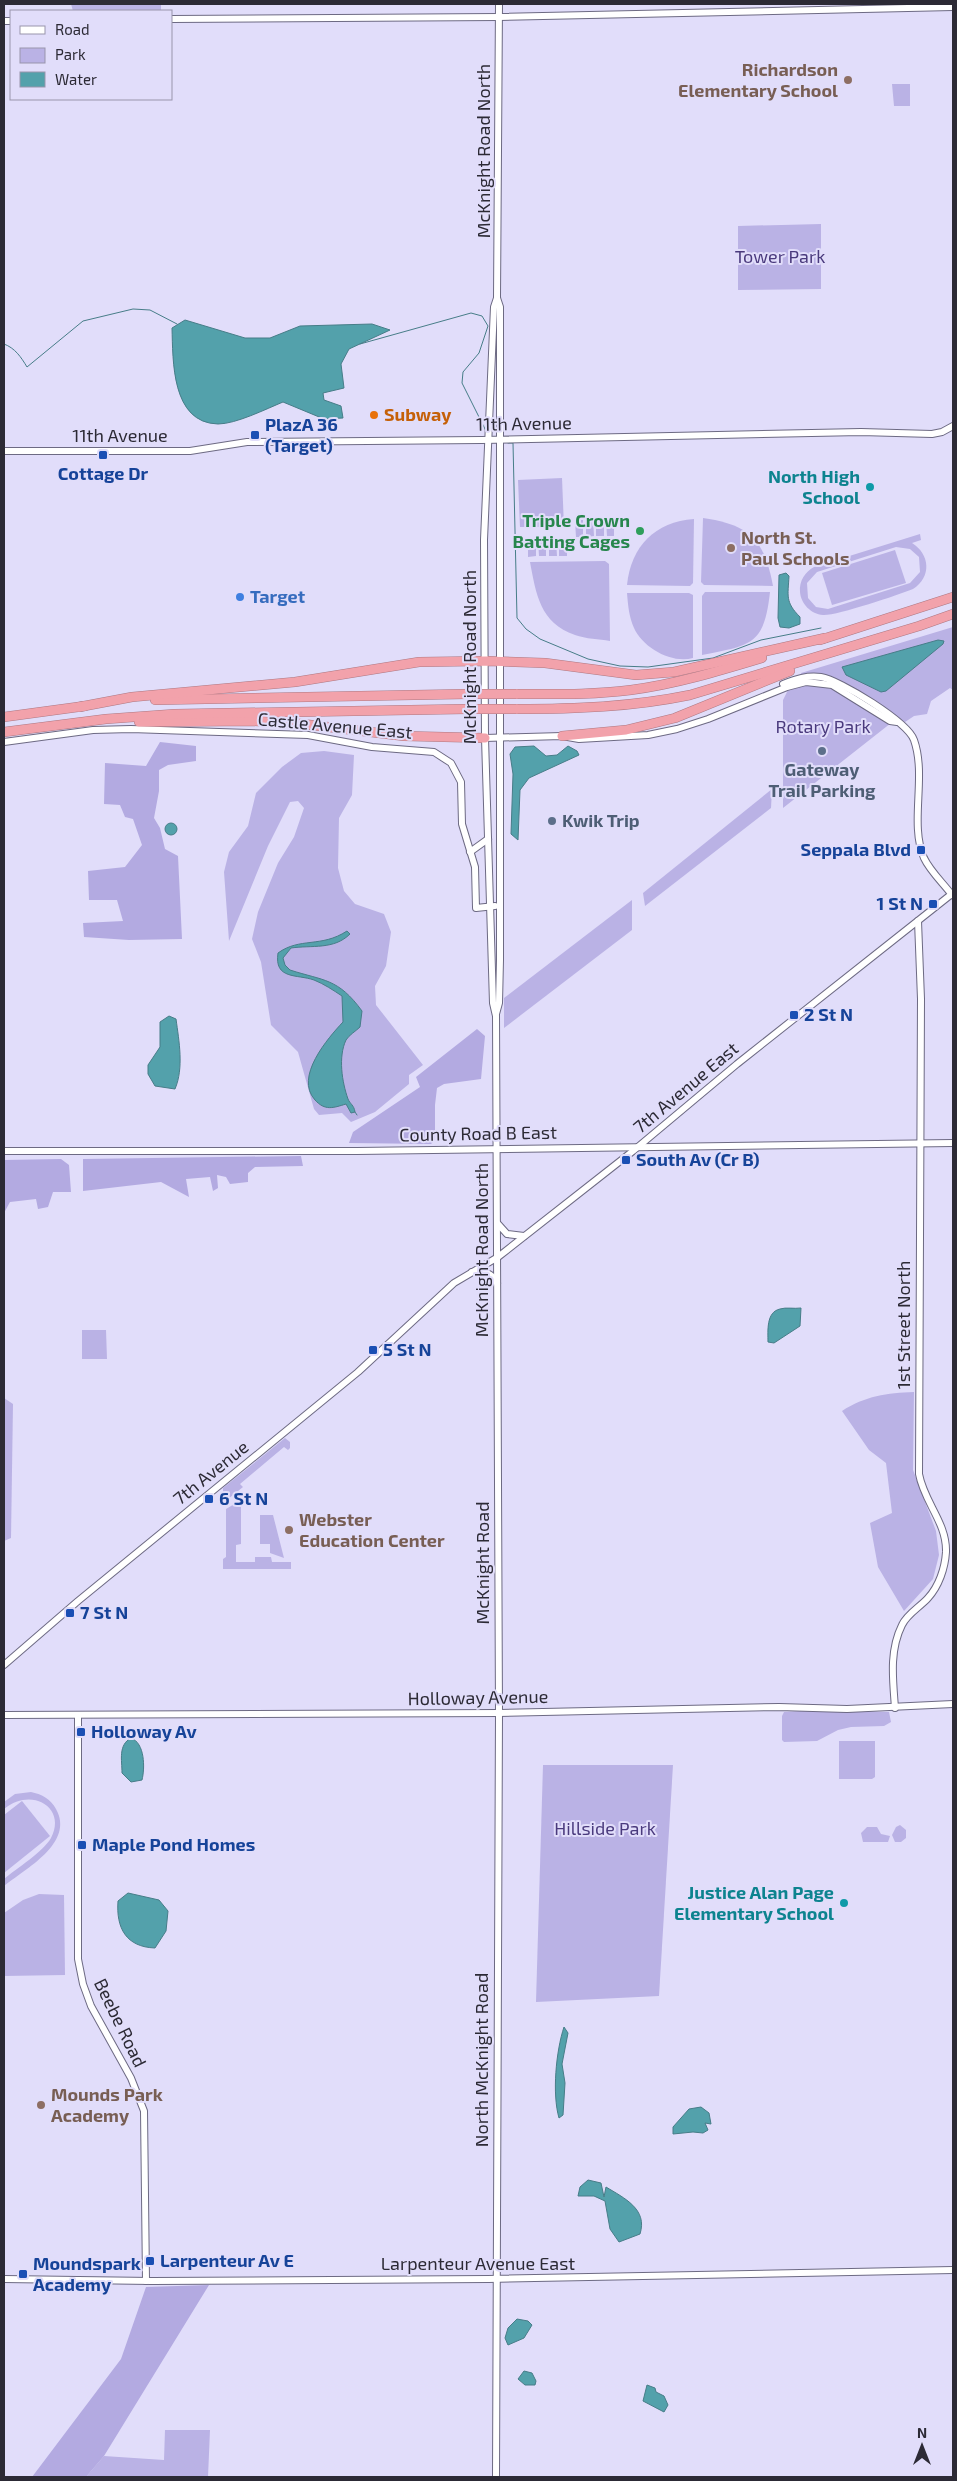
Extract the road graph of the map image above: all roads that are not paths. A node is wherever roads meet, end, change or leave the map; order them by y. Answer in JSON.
{"nodes":[{"id":1,"x":499,"y":4,"type":"edge"},
{"id":2,"x":953,"y":7,"type":"edge"},
{"id":3,"x":499,"y":16,"type":"junction"},
{"id":4,"x":172,"y":20,"type":"edge"},
{"id":5,"x":497,"y":298,"type":"junction"},
{"id":6,"x":953,"y":426,"type":"edge"},
{"id":7,"x":488,"y":440,"type":"junction"},
{"id":8,"x":500,"y":440,"type":"junction"},
{"id":9,"x":4,"y":451,"type":"edge"},
{"id":10,"x":953,"y":597,"type":"edge"},
{"id":11,"x":953,"y":614,"type":"edge"},
{"id":12,"x":826,"y":638,"type":"junction"},
{"id":13,"x":830,"y":653,"type":"junction"},
{"id":14,"x":486,"y":661,"type":"junction"},
{"id":15,"x":501,"y":662,"type":"junction"},
{"id":16,"x":79,"y":707,"type":"junction"},
{"id":17,"x":4,"y":717,"type":"edge"},
{"id":18,"x":79,"y":722,"type":"junction"},
{"id":19,"x":4,"y":732,"type":"edge"},
{"id":20,"x":562,"y":736,"type":"junction"},
{"id":21,"x":485,"y":738,"type":"junction"},
{"id":22,"x":501,"y":738,"type":"junction"},
{"id":23,"x":4,"y":742,"type":"edge"},
{"id":24,"x":488,"y":839,"type":"junction"},
{"id":25,"x":470,"y":852,"type":"junction"},
{"id":26,"x":952,"y":894,"type":"edge"},
{"id":27,"x":491,"y":906,"type":"junction"},
{"id":28,"x":500,"y":906,"type":"junction"},
{"id":29,"x":918,"y":921,"type":"junction"},
{"id":30,"x":496,"y":1016,"type":"junction"},
{"id":31,"x":920,"y":1143,"type":"junction"},
{"id":32,"x":953,"y":1143,"type":"edge"},
{"id":33,"x":638,"y":1147,"type":"junction"},
{"id":34,"x":497,"y":1149,"type":"junction"},
{"id":35,"x":4,"y":1151,"type":"edge"},
{"id":36,"x":498,"y":1224,"type":"junction"},
{"id":37,"x":524,"y":1236,"type":"junction"},
{"id":38,"x":498,"y":1257,"type":"junction"},
{"id":39,"x":469,"y":1273,"type":"junction"},
{"id":40,"x":498,"y":1283,"type":"junction"},
{"id":41,"x":434,"y":1301,"type":"joint"},
{"id":42,"x":498,"y":1483,"type":"joint"},
{"id":43,"x":499,"y":1643,"type":"joint"},
{"id":44,"x":4,"y":1665,"type":"edge"},
{"id":45,"x":953,"y":1704,"type":"edge"},
{"id":46,"x":895,"y":1708,"type":"junction"},
{"id":47,"x":499,"y":1713,"type":"junction"},
{"id":48,"x":4,"y":1715,"type":"edge"},
{"id":49,"x":78,"y":1716,"type":"junction"},
{"id":50,"x":953,"y":2270,"type":"edge"},
{"id":51,"x":4,"y":2279,"type":"edge"},
{"id":52,"x":496,"y":2279,"type":"junction"},
{"id":53,"x":146,"y":2281,"type":"junction"},
{"id":54,"x":496,"y":2477,"type":"edge"}],
"edges":[{"from":1,"to":3,"type":"street","name":"McKnight Road North"},
{"from":2,"to":3,"type":"street"},
{"from":3,"to":4,"type":"street"},
{"from":3,"to":5,"type":"street","name":"McKnight Road North"},
{"from":5,"to":7,"type":"street","name":"McKnight Road North"},
{"from":5,"to":8,"type":"street","name":"McKnight Road North"},
{"from":6,"to":8,"type":"street","name":"11th Avenue"},
{"from":7,"to":8,"type":"street","name":"11th Avenue"},
{"from":7,"to":9,"type":"street","name":"11th Avenue"},
{"from":7,"to":14,"type":"street","name":"McKnight Road North"},
{"from":8,"to":15,"type":"street","name":"McKnight Road North"},
{"from":10,"to":12,"type":"highway"},
{"from":11,"to":13,"type":"highway"},
{"from":12,"to":15,"type":"highway"},
{"from":12,"to":16,"type":"highway","bridge":true},
{"from":13,"to":18,"type":"highway","bridge":true},
{"from":13,"to":20,"type":"highway"},
{"from":14,"to":15,"type":"highway"},
{"from":14,"to":16,"type":"highway"},
{"from":14,"to":21,"type":"street","name":"McKnight Road North"},
{"from":15,"to":22,"type":"street","name":"McKnight Road North"},
{"from":16,"to":17,"type":"highway"},
{"from":18,"to":19,"type":"highway"},
{"from":18,"to":21,"type":"highway"},
{"from":20,"to":22,"type":"street"},
{"from":20,"to":26,"type":"street"},
{"from":21,"to":22,"type":"street"},
{"from":21,"to":24,"type":"street","name":"McKnight Road North"},
{"from":22,"to":28,"type":"street","name":"McKnight Road North"},
{"from":23,"to":25,"type":"street","name":"Castle Avenue East"},
{"from":24,"to":25,"type":"street"},
{"from":24,"to":27,"type":"street","name":"McKnight Road North"},
{"from":25,"to":27,"type":"street","name":"Castle Avenue East"},
{"from":26,"to":29,"type":"street","name":"7th Avenue East"},
{"from":27,"to":28,"type":"street"},
{"from":27,"to":30,"type":"street","name":"McKnight Road North"},
{"from":28,"to":30,"type":"street","name":"McKnight Road North"},
{"from":29,"to":31,"type":"street","name":"1st Street North"},
{"from":29,"to":33,"type":"street","name":"7th Avenue East"},
{"from":30,"to":34,"type":"street","name":"McKnight Road North"},
{"from":31,"to":32,"type":"street","name":"County Road B East"},
{"from":31,"to":33,"type":"street","name":"County Road B East"},
{"from":31,"to":46,"type":"street","name":"1st Street North"},
{"from":33,"to":34,"type":"street","name":"County Road B East"},
{"from":33,"to":37,"type":"street","name":"7th Avenue East"},
{"from":34,"to":35,"type":"street","name":"County Road B East"},
{"from":34,"to":36,"type":"street","name":"McKnight Road North"},
{"from":36,"to":37,"type":"street"},
{"from":36,"to":38,"type":"street","name":"McKnight Road North"},
{"from":37,"to":38,"type":"street","name":"7th Avenue East"},
{"from":38,"to":39,"type":"street","name":"7th Avenue East"},
{"from":38,"to":40,"type":"street","name":"McKnight Road North"},
{"from":39,"to":40,"type":"street"},
{"from":39,"to":41,"type":"street","name":"7th Avenue East"},
{"from":40,"to":42,"type":"street","name":"McKnight Road North"},
{"from":41,"to":44,"type":"street","name":"7th Avenue"},
{"from":42,"to":43,"type":"street","name":"McKnight Road"},
{"from":43,"to":47,"type":"street","name":"North McKnight Road"},
{"from":45,"to":46,"type":"street","name":"Holloway Avenue"},
{"from":46,"to":47,"type":"street","name":"Holloway Avenue"},
{"from":47,"to":49,"type":"street","name":"Holloway Avenue"},
{"from":47,"to":52,"type":"street","name":"North McKnight Road"},
{"from":48,"to":49,"type":"street","name":"Holloway Avenue"},
{"from":49,"to":53,"type":"street","name":"Beebe Road"},
{"from":50,"to":52,"type":"street","name":"Larpenteur Avenue East"},
{"from":51,"to":53,"type":"street","name":"Larpenteur Avenue East"},
{"from":52,"to":53,"type":"street","name":"Larpenteur Avenue East"},
{"from":52,"to":54,"type":"street","name":"North McKnight Road"}]}
